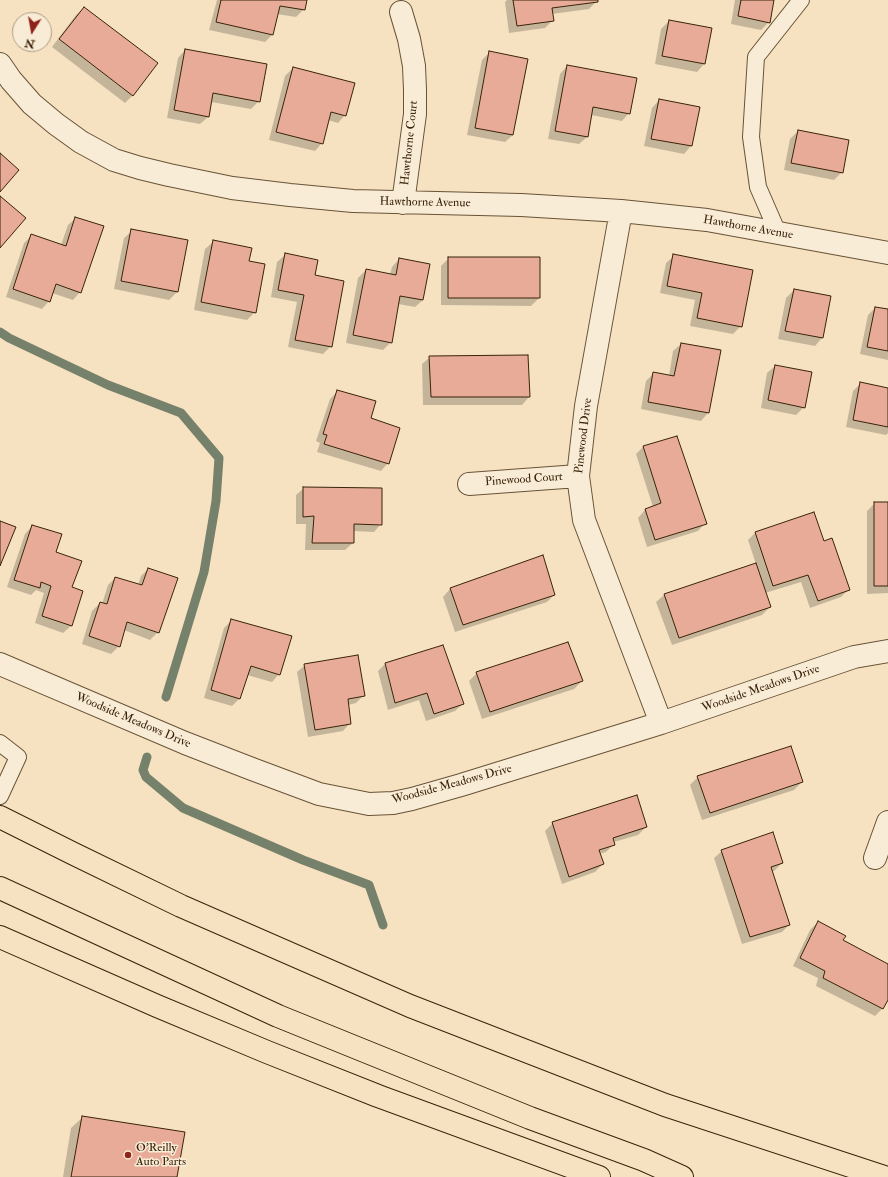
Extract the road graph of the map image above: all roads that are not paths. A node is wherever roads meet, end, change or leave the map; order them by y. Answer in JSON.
{"nodes":[{"id":1,"x":801,"y":0,"type":"edge"},
{"id":2,"x":401,"y":12,"type":"dead end"},
{"id":3,"x":0,"y":64,"type":"edge"},
{"id":4,"x":403,"y":203,"type":"junction"},
{"id":5,"x":621,"y":210,"type":"junction"},
{"id":6,"x":778,"y":233,"type":"junction"},
{"id":7,"x":888,"y":253,"type":"edge"},
{"id":8,"x":578,"y":476,"type":"junction"},
{"id":9,"x":470,"y":484,"type":"dead end"},
{"id":10,"x":888,"y":651,"type":"edge"},
{"id":11,"x":0,"y":664,"type":"edge"},
{"id":12,"x":661,"y":723,"type":"junction"},
{"id":13,"x":0,"y":743,"type":"edge"},
{"id":14,"x":0,"y":796,"type":"edge"},
{"id":15,"x":0,"y":817,"type":"edge"},
{"id":16,"x":888,"y":822,"type":"edge"},
{"id":17,"x":875,"y":858,"type":"dead end"},
{"id":18,"x":0,"y":888,"type":"edge"},
{"id":19,"x":0,"y":937,"type":"edge"},
{"id":20,"x":599,"y":1177,"type":"edge"},
{"id":21,"x":682,"y":1177,"type":"edge"},
{"id":22,"x":884,"y":1177,"type":"edge"}],
"edges":[{"from":1,"to":6,"type":"lane"},
{"from":2,"to":4,"type":"street","name":"Hawthorne Court"},
{"from":3,"to":4,"type":"street","name":"Hawthorne Avenue"},
{"from":4,"to":5,"type":"street","name":"Hawthorne Avenue"},
{"from":5,"to":6,"type":"street","name":"Hawthorne Avenue"},
{"from":5,"to":8,"type":"street","name":"Pinewood Drive"},
{"from":6,"to":7,"type":"street","name":"Hawthorne Avenue"},
{"from":8,"to":9,"type":"street","name":"Pinewood Court"},
{"from":8,"to":12,"type":"street","name":"Pinewood Drive"},
{"from":10,"to":12,"type":"street","name":"Woodside Meadows Drive"},
{"from":11,"to":12,"type":"street","name":"Woodside Meadows Drive"},
{"from":13,"to":14,"type":"lane"},
{"from":15,"to":22,"type":"highway"},
{"from":16,"to":17,"type":"street"},
{"from":18,"to":21,"type":"highway"},
{"from":19,"to":20,"type":"highway"}]}
